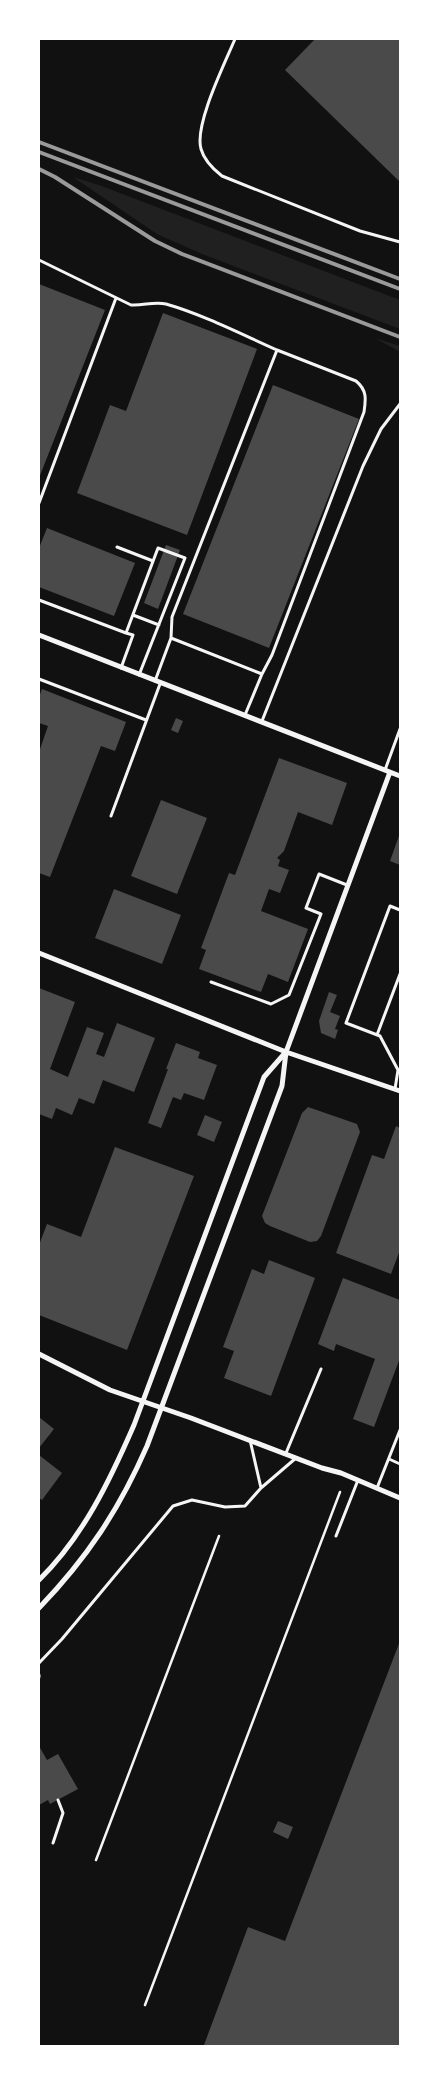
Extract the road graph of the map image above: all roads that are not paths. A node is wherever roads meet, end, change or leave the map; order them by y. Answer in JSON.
{"nodes":[{"id":1,"x":235,"y":39,"type":"edge"},
{"id":2,"x":400,"y":242,"type":"edge"},
{"id":3,"x":39,"y":260,"type":"edge"},
{"id":4,"x":116,"y":298,"type":"junction"},
{"id":5,"x":277,"y":350,"type":"junction"},
{"id":6,"x":400,"y":404,"type":"edge"},
{"id":7,"x":39,"y":503,"type":"edge"},
{"id":8,"x":117,"y":547,"type":"dead end"},
{"id":9,"x":153,"y":561,"type":"junction"},
{"id":10,"x":39,"y":600,"type":"edge"},
{"id":11,"x":133,"y":615,"type":"junction"},
{"id":12,"x":159,"y":625,"type":"junction"},
{"id":13,"x":126,"y":633,"type":"junction"},
{"id":14,"x":39,"y":635,"type":"edge"},
{"id":15,"x":171,"y":638,"type":"junction"},
{"id":16,"x":121,"y":668,"type":"junction"},
{"id":17,"x":262,"y":674,"type":"junction"},
{"id":18,"x":139,"y":675,"type":"junction"},
{"id":19,"x":39,"y":679,"type":"edge"},
{"id":20,"x":157,"y":683,"type":"junction"},
{"id":21,"x":245,"y":716,"type":"junction"},
{"id":22,"x":146,"y":720,"type":"junction"},
{"id":23,"x":262,"y":722,"type":"junction"},
{"id":24,"x":400,"y":728,"type":"edge"},
{"id":25,"x":388,"y":771,"type":"junction"},
{"id":26,"x":400,"y":776,"type":"edge"},
{"id":27,"x":111,"y":816,"type":"dead end"},
{"id":28,"x":348,"y":885,"type":"junction"},
{"id":29,"x":400,"y":910,"type":"edge"},
{"id":30,"x":39,"y":954,"type":"edge"},
{"id":31,"x":400,"y":974,"type":"edge"},
{"id":32,"x":210,"y":982,"type":"dead end"},
{"id":33,"x":377,"y":1035,"type":"junction"},
{"id":34,"x":286,"y":1052,"type":"junction"},
{"id":35,"x":398,"y":1090,"type":"edge"},
{"id":36,"x":39,"y":1354,"type":"edge"},
{"id":37,"x":321,"y":1368,"type":"dead end"},
{"id":38,"x":143,"y":1400,"type":"junction"},
{"id":39,"x":163,"y":1407,"type":"junction"},
{"id":40,"x":400,"y":1430,"type":"edge"},
{"id":41,"x":250,"y":1440,"type":"junction"},
{"id":42,"x":286,"y":1453,"type":"junction"},
{"id":43,"x":297,"y":1458,"type":"junction"},
{"id":44,"x":389,"y":1459,"type":"junction"},
{"id":45,"x":400,"y":1464,"type":"edge"},
{"id":46,"x":358,"y":1480,"type":"junction"},
{"id":47,"x":261,"y":1488,"type":"junction"},
{"id":48,"x":378,"y":1488,"type":"junction"},
{"id":49,"x":400,"y":1498,"type":"edge"},
{"id":50,"x":336,"y":1536,"type":"dead end"},
{"id":51,"x":39,"y":1580,"type":"edge"},
{"id":52,"x":39,"y":1608,"type":"edge"},
{"id":53,"x":39,"y":1663,"type":"edge"},
{"id":54,"x":58,"y":1800,"type":"dead end"},
{"id":55,"x":53,"y":1843,"type":"dead end"}],
"edges":[{"from":1,"to":2,"type":"lane"},
{"from":3,"to":4,"type":"lane"},
{"from":4,"to":5,"type":"lane"},
{"from":4,"to":7,"type":"lane"},
{"from":5,"to":15,"type":"lane"},
{"from":5,"to":17,"type":"lane"},
{"from":6,"to":23,"type":"lane"},
{"from":8,"to":9,"type":"lane"},
{"from":9,"to":11,"type":"lane"},
{"from":9,"to":12,"type":"lane"},
{"from":10,"to":13,"type":"lane"},
{"from":11,"to":12,"type":"lane"},
{"from":11,"to":13,"type":"lane"},
{"from":12,"to":18,"type":"lane"},
{"from":13,"to":16,"type":"lane"},
{"from":14,"to":16,"type":"street"},
{"from":15,"to":17,"type":"lane"},
{"from":15,"to":20,"type":"lane"},
{"from":16,"to":18,"type":"street"},
{"from":17,"to":21,"type":"lane"},
{"from":18,"to":20,"type":"street"},
{"from":19,"to":22,"type":"lane"},
{"from":20,"to":21,"type":"street"},
{"from":20,"to":22,"type":"lane"},
{"from":21,"to":23,"type":"street"},
{"from":22,"to":27,"type":"lane"},
{"from":23,"to":25,"type":"street"},
{"from":24,"to":25,"type":"lane"},
{"from":25,"to":26,"type":"street"},
{"from":25,"to":28,"type":"street"},
{"from":28,"to":32,"type":"lane"},
{"from":28,"to":34,"type":"street"},
{"from":29,"to":33,"type":"lane"},
{"from":30,"to":34,"type":"street"},
{"from":31,"to":33,"type":"lane"},
{"from":33,"to":35,"type":"lane"},
{"from":34,"to":35,"type":"street"},
{"from":34,"to":38,"type":"street"},
{"from":34,"to":39,"type":"street"},
{"from":36,"to":38,"type":"street"},
{"from":37,"to":42,"type":"lane"},
{"from":38,"to":39,"type":"street"},
{"from":38,"to":51,"type":"street"},
{"from":39,"to":41,"type":"street"},
{"from":39,"to":52,"type":"street"},
{"from":40,"to":44,"type":"lane"},
{"from":41,"to":42,"type":"street"},
{"from":41,"to":47,"type":"lane"},
{"from":42,"to":43,"type":"street"},
{"from":43,"to":46,"type":"street"},
{"from":43,"to":47,"type":"lane"},
{"from":44,"to":45,"type":"lane"},
{"from":44,"to":48,"type":"lane"},
{"from":46,"to":48,"type":"street"},
{"from":46,"to":50,"type":"lane"},
{"from":47,"to":53,"type":"lane"},
{"from":48,"to":49,"type":"street"},
{"from":54,"to":55,"type":"lane"}]}
